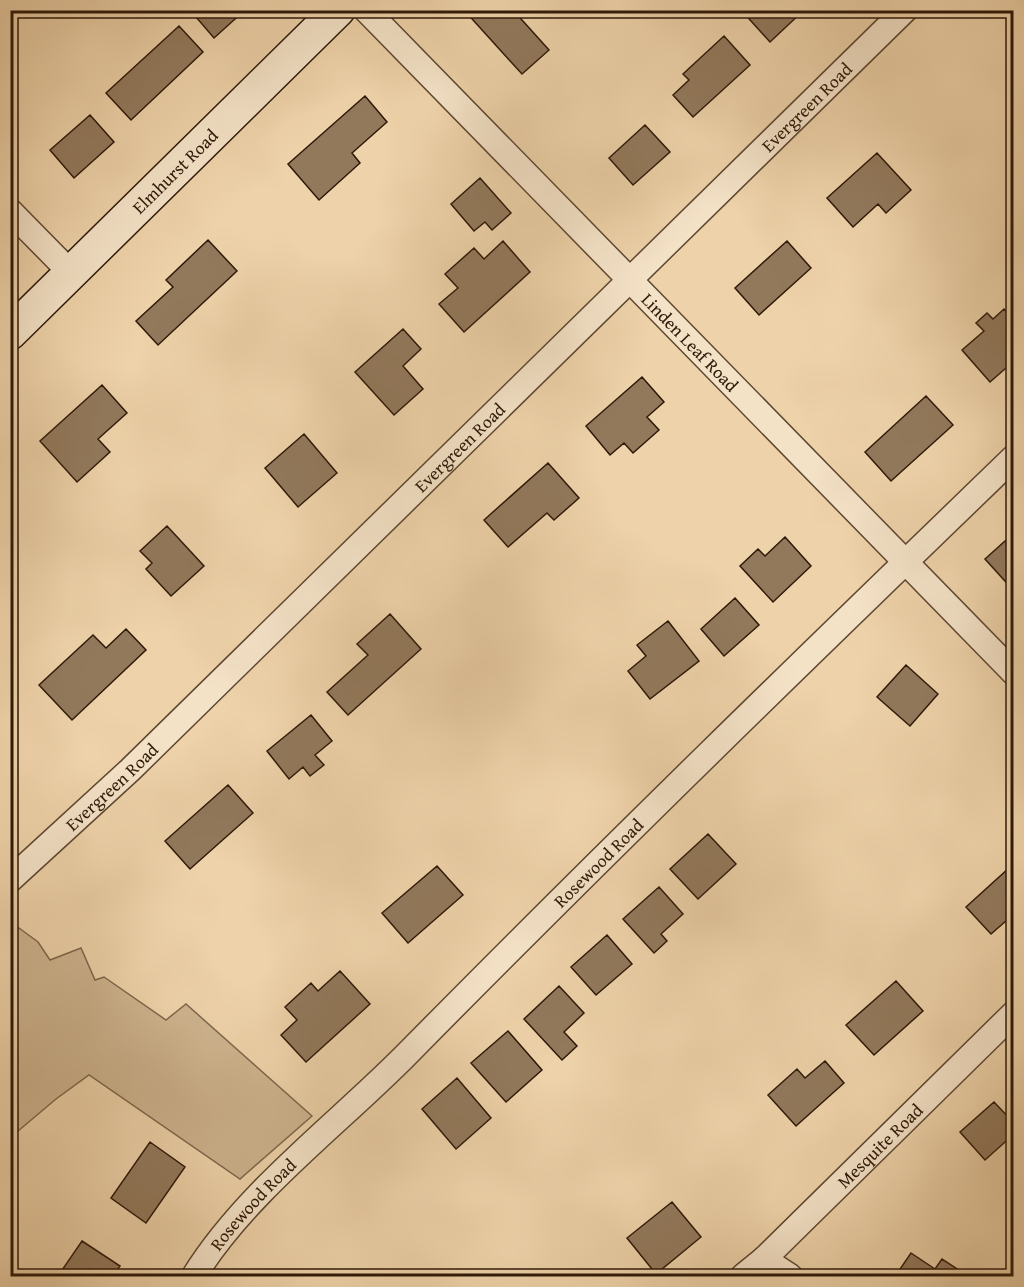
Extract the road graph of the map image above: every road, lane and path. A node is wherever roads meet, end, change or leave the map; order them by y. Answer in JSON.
{"nodes":[{"id":1,"x":338,"y":10,"type":"edge"},
{"id":2,"x":366,"y":10,"type":"edge"},
{"id":3,"x":905,"y":10,"type":"edge"},
{"id":4,"x":10,"y":211,"type":"edge"},
{"id":5,"x":71,"y":273,"type":"junction"},
{"id":6,"x":629,"y":280,"type":"junction"},
{"id":7,"x":10,"y":333,"type":"edge"},
{"id":8,"x":1014,"y":457,"type":"edge"},
{"id":9,"x":905,"y":563,"type":"junction"},
{"id":10,"x":1014,"y":673,"type":"edge"},
{"id":11,"x":10,"y":880,"type":"edge"},
{"id":12,"x":1011,"y":1021,"type":"edge"},
{"id":13,"x":764,"y":1259,"type":"junction"},
{"id":14,"x":194,"y":1276,"type":"edge"},
{"id":15,"x":743,"y":1276,"type":"edge"},
{"id":16,"x":790,"y":1276,"type":"edge"}],
"edges":[{"from":1,"to":5,"type":"street","name":"Elmhurst Road"},
{"from":2,"to":6,"type":"street","name":"Linden Leaf Road"},
{"from":3,"to":6,"type":"street","name":"Evergreen Road"},
{"from":4,"to":5,"type":"street"},
{"from":5,"to":7,"type":"street","name":"Elmhurst Road"},
{"from":6,"to":9,"type":"street","name":"Linden Leaf Road"},
{"from":6,"to":11,"type":"street","name":"Evergreen Road"},
{"from":8,"to":9,"type":"street","name":"Rosewood Road"},
{"from":9,"to":10,"type":"street","name":"Linden Leaf Road"},
{"from":9,"to":14,"type":"street","name":"Rosewood Road"},
{"from":12,"to":13,"type":"street","name":"Mesquite Road"},
{"from":13,"to":15,"type":"street","name":"Mesquite Road"},
{"from":13,"to":16,"type":"street"}]}
